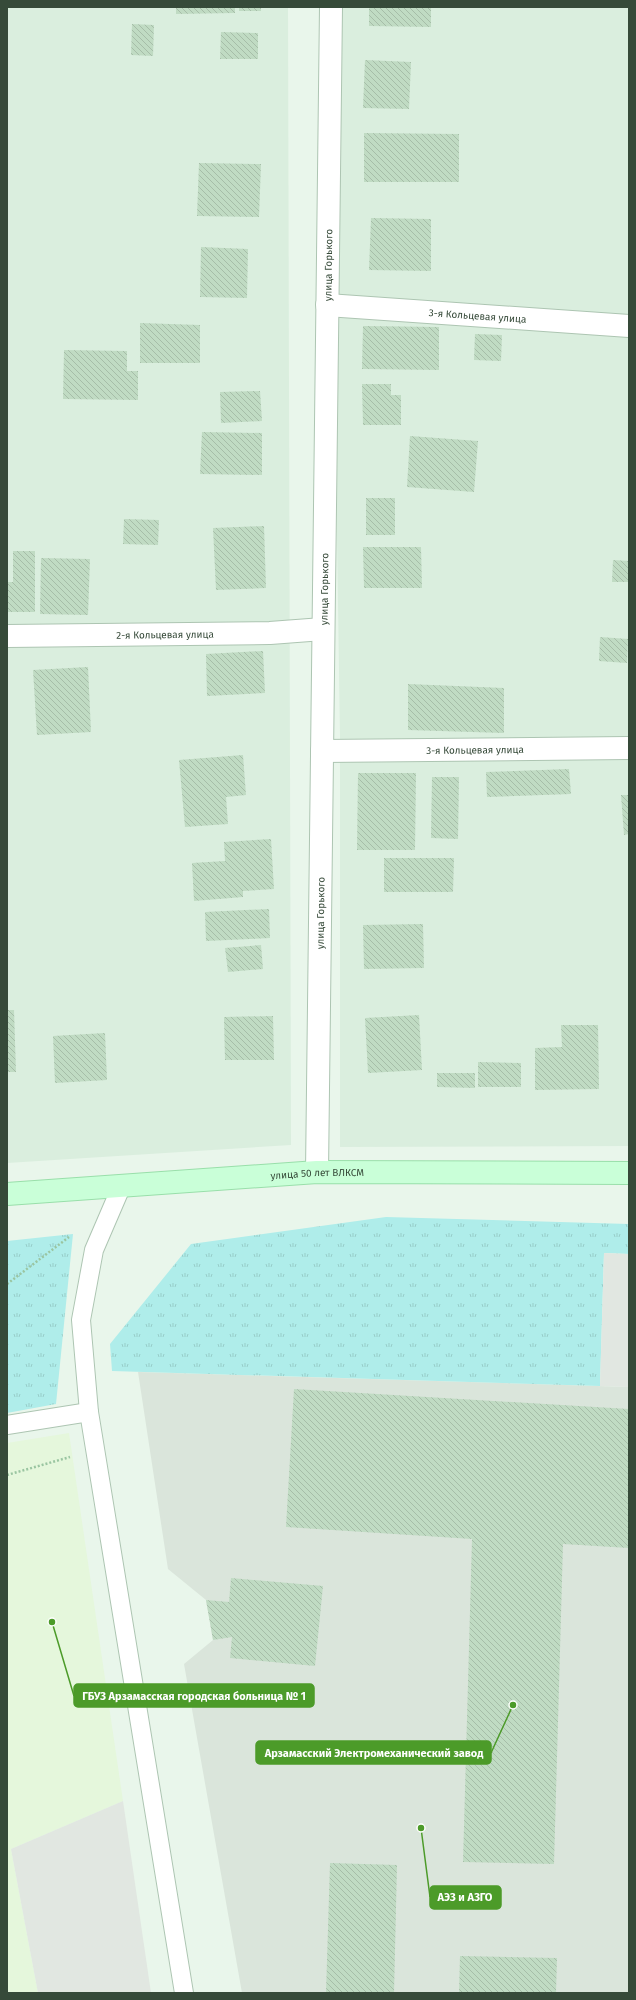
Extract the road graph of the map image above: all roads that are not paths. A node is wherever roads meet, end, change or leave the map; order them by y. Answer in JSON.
{"nodes":[{"id":1,"x":331,"y":7,"type":"edge"},
{"id":2,"x":327,"y":305,"type":"junction"},
{"id":3,"x":629,"y":326,"type":"edge"},
{"id":4,"x":323,"y":629,"type":"junction"},
{"id":5,"x":7,"y":636,"type":"edge"},
{"id":6,"x":629,"y":748,"type":"edge"},
{"id":7,"x":322,"y":751,"type":"junction"},
{"id":8,"x":317,"y":1172,"type":"junction"},
{"id":9,"x":629,"y":1173,"type":"edge"},
{"id":10,"x":122,"y":1185,"type":"junction"},
{"id":11,"x":7,"y":1194,"type":"edge"},
{"id":12,"x":89,"y":1412,"type":"junction"},
{"id":13,"x":7,"y":1425,"type":"edge"},
{"id":14,"x":184,"y":1993,"type":"edge"}],
"edges":[{"from":1,"to":2,"type":"street","name":"улица Горького"},
{"from":2,"to":3,"type":"street","name":"3-я Кольцевая улица"},
{"from":2,"to":4,"type":"street","name":"улица Горького"},
{"from":4,"to":5,"type":"street","name":"2-я Кольцевая улица"},
{"from":4,"to":7,"type":"street","name":"улица Горького"},
{"from":6,"to":7,"type":"street","name":"3-я Кольцевая улица"},
{"from":7,"to":8,"type":"street","name":"улица Горького"},
{"from":8,"to":9,"type":"street","name":"улица 50 лет ВЛКСМ"},
{"from":8,"to":10,"type":"street","name":"улица 50 лет ВЛКСМ"},
{"from":10,"to":11,"type":"street","name":"улица 50 лет ВЛКСМ"},
{"from":10,"to":12,"type":"lane"},
{"from":12,"to":13,"type":"lane"},
{"from":12,"to":14,"type":"lane"}]}
